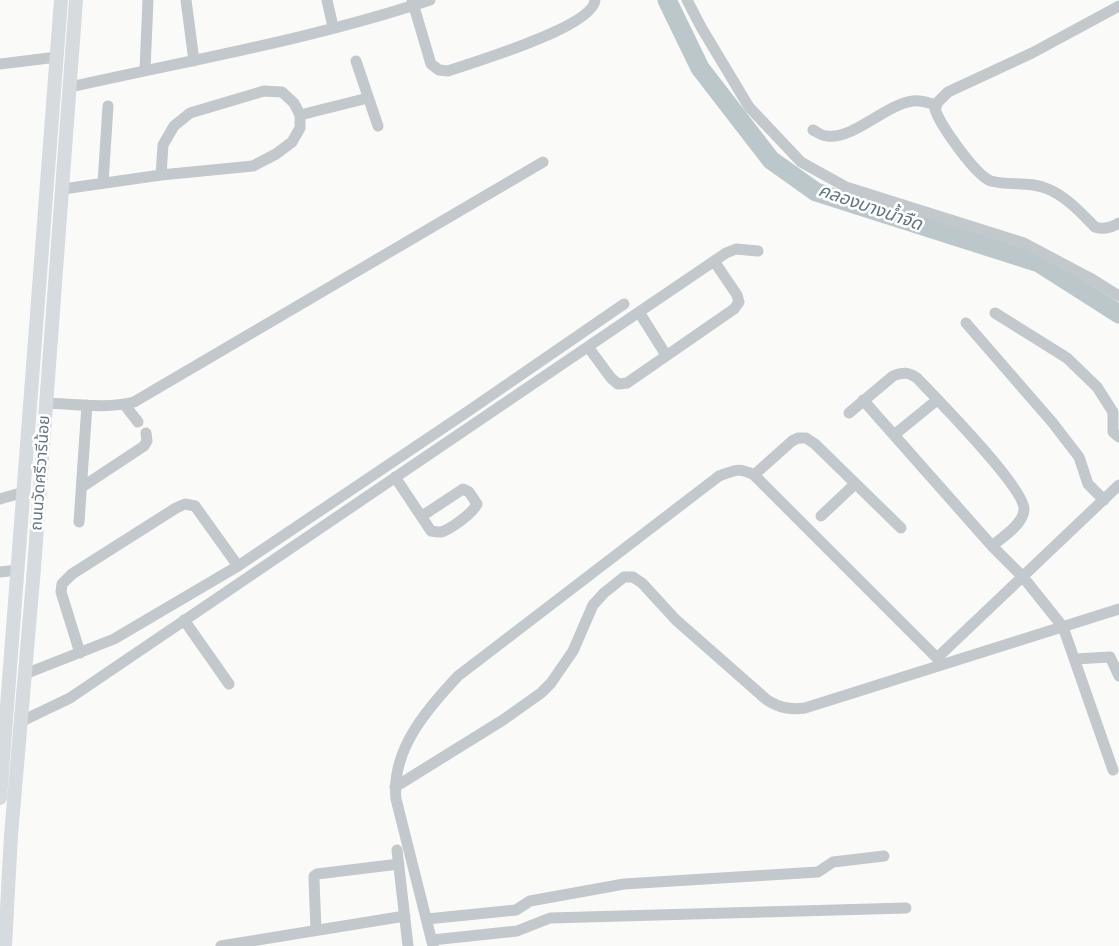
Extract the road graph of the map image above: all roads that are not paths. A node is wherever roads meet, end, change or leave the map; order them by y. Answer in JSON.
{"nodes":[{"id":1,"x":61,"y":0,"type":"edge"},
{"id":2,"x":76,"y":0,"type":"edge"},
{"id":3,"x":148,"y":0,"type":"edge"},
{"id":4,"x":186,"y":0,"type":"edge"},
{"id":5,"x":328,"y":0,"type":"edge"},
{"id":6,"x":430,"y":0,"type":"edge"},
{"id":7,"x":595,"y":0,"type":"edge"},
{"id":8,"x":688,"y":0,"type":"edge"},
{"id":9,"x":413,"y":3,"type":"edge"},
{"id":10,"x":1119,"y":6,"type":"edge"},
{"id":11,"x":333,"y":27,"type":"junction"},
{"id":12,"x":57,"y":57,"type":"junction"},
{"id":13,"x":194,"y":61,"type":"junction"},
{"id":14,"x":356,"y":61,"type":"dead end"},
{"id":15,"x":0,"y":64,"type":"edge"},
{"id":16,"x":145,"y":70,"type":"junction"},
{"id":17,"x":70,"y":87,"type":"junction"},
{"id":18,"x":368,"y":98,"type":"junction"},
{"id":19,"x":936,"y":105,"type":"junction"},
{"id":20,"x":108,"y":106,"type":"dead end"},
{"id":21,"x":300,"y":115,"type":"junction"},
{"id":22,"x":378,"y":126,"type":"dead end"},
{"id":23,"x":813,"y":130,"type":"dead end"},
{"id":24,"x":543,"y":162,"type":"dead end"},
{"id":25,"x":161,"y":175,"type":"junction"},
{"id":26,"x":103,"y":183,"type":"junction"},
{"id":27,"x":63,"y":189,"type":"junction"},
{"id":28,"x":1119,"y":223,"type":"edge"},
{"id":29,"x":758,"y":251,"type":"dead end"},
{"id":30,"x":714,"y":261,"type":"junction"},
{"id":31,"x":1119,"y":296,"type":"edge"},
{"id":32,"x":624,"y":304,"type":"dead end"},
{"id":33,"x":639,"y":312,"type":"junction"},
{"id":34,"x":995,"y":313,"type":"dead end"},
{"id":35,"x":966,"y":323,"type":"dead end"},
{"id":36,"x":588,"y":347,"type":"junction"},
{"id":37,"x":666,"y":356,"type":"junction"},
{"id":38,"x":863,"y":400,"type":"junction"},
{"id":39,"x":937,"y":400,"type":"junction"},
{"id":40,"x":46,"y":402,"type":"junction"},
{"id":41,"x":124,"y":404,"type":"junction"},
{"id":42,"x":88,"y":405,"type":"junction"},
{"id":43,"x":849,"y":413,"type":"dead end"},
{"id":44,"x":138,"y":422,"type":"dead end"},
{"id":45,"x":146,"y":433,"type":"dead end"},
{"id":46,"x":894,"y":435,"type":"junction"},
{"id":47,"x":1119,"y":437,"type":"edge"},
{"id":48,"x":754,"y":475,"type":"junction"},
{"id":49,"x":395,"y":477,"type":"junction"},
{"id":50,"x":855,"y":484,"type":"junction"},
{"id":51,"x":1119,"y":485,"type":"edge"},
{"id":52,"x":82,"y":487,"type":"junction"},
{"id":53,"x":24,"y":492,"type":"junction"},
{"id":54,"x":0,"y":499,"type":"edge"},
{"id":55,"x":1104,"y":500,"type":"junction"},
{"id":56,"x":422,"y":516,"type":"junction"},
{"id":57,"x":821,"y":516,"type":"dead end"},
{"id":58,"x":79,"y":522,"type":"dead end"},
{"id":59,"x":901,"y":528,"type":"dead end"},
{"id":60,"x":992,"y":546,"type":"junction"},
{"id":61,"x":238,"y":566,"type":"junction"},
{"id":62,"x":17,"y":570,"type":"junction"},
{"id":63,"x":0,"y":572,"type":"edge"},
{"id":64,"x":1023,"y":577,"type":"junction"},
{"id":65,"x":1119,"y":609,"type":"edge"},
{"id":66,"x":184,"y":620,"type":"junction"},
{"id":67,"x":1063,"y":627,"type":"junction"},
{"id":68,"x":80,"y":653,"type":"junction"},
{"id":69,"x":1114,"y":656,"type":"edge"},
{"id":70,"x":1075,"y":659,"type":"junction"},
{"id":71,"x":938,"y":662,"type":"junction"},
{"id":72,"x":25,"y":674,"type":"junction"},
{"id":73,"x":1119,"y":676,"type":"edge"},
{"id":74,"x":229,"y":684,"type":"dead end"},
{"id":75,"x":20,"y":722,"type":"junction"},
{"id":76,"x":1113,"y":770,"type":"dead end"},
{"id":77,"x":395,"y":787,"type":"junction"},
{"id":78,"x":0,"y":798,"type":"edge"},
{"id":79,"x":397,"y":850,"type":"dead end"},
{"id":80,"x":884,"y":856,"type":"dead end"},
{"id":81,"x":399,"y":864,"type":"junction"},
{"id":82,"x":906,"y":908,"type":"dead end"},
{"id":83,"x":405,"y":916,"type":"junction"},
{"id":84,"x":427,"y":920,"type":"junction"},
{"id":85,"x":316,"y":930,"type":"junction"},
{"id":86,"x":433,"y":943,"type":"edge"},
{"id":87,"x":5,"y":946,"type":"edge"},
{"id":88,"x":221,"y":946,"type":"edge"},
{"id":89,"x":408,"y":946,"type":"edge"}],
"edges":[{"from":1,"to":12,"type":"main road","name":"ถนนวัดศรีวารีน้อย"},
{"from":2,"to":17,"type":"main road","name":"ถนนวัดศรีวารีน้อย"},
{"from":3,"to":16,"type":"street"},
{"from":4,"to":13,"type":"street"},
{"from":5,"to":11,"type":"street"},
{"from":6,"to":9,"type":"street"},
{"from":7,"to":9,"type":"street"},
{"from":8,"to":31,"type":"street"},
{"from":9,"to":11,"type":"street"},
{"from":10,"to":19,"type":"street"},
{"from":11,"to":13,"type":"street"},
{"from":12,"to":15,"type":"street"},
{"from":12,"to":53,"type":"main road","name":"ถนนวัดศรีวารีน้อย"},
{"from":13,"to":16,"type":"street"},
{"from":14,"to":18,"type":"street"},
{"from":16,"to":17,"type":"street"},
{"from":17,"to":27,"type":"main road","name":"ถนนวัดศรีวารีน้อย"},
{"from":18,"to":21,"type":"street"},
{"from":18,"to":22,"type":"street"},
{"from":19,"to":23,"type":"street"},
{"from":19,"to":28,"type":"street"},
{"from":20,"to":26,"type":"street"},
{"from":21,"to":25,"type":"street"},
{"from":21,"to":25,"type":"street"},
{"from":24,"to":41,"type":"street"},
{"from":25,"to":26,"type":"street"},
{"from":26,"to":27,"type":"street"},
{"from":27,"to":40,"type":"main road","name":"ถนนวัดศรีวารีน้อย"},
{"from":29,"to":30,"type":"street"},
{"from":30,"to":33,"type":"street"},
{"from":30,"to":37,"type":"street"},
{"from":32,"to":61,"type":"street"},
{"from":33,"to":36,"type":"street"},
{"from":33,"to":37,"type":"street"},
{"from":34,"to":47,"type":"street"},
{"from":35,"to":55,"type":"street"},
{"from":36,"to":37,"type":"street"},
{"from":36,"to":49,"type":"street"},
{"from":38,"to":39,"type":"street"},
{"from":38,"to":43,"type":"street"},
{"from":38,"to":46,"type":"street"},
{"from":39,"to":46,"type":"street"},
{"from":39,"to":60,"type":"street"},
{"from":40,"to":42,"type":"street"},
{"from":40,"to":72,"type":"main road","name":"ถนนวัดศรีวารีน้อย"},
{"from":41,"to":42,"type":"street"},
{"from":41,"to":44,"type":"street"},
{"from":42,"to":52,"type":"street"},
{"from":45,"to":52,"type":"street"},
{"from":46,"to":60,"type":"street"},
{"from":48,"to":50,"type":"street"},
{"from":48,"to":71,"type":"street"},
{"from":48,"to":77,"type":"street"},
{"from":49,"to":56,"type":"street"},
{"from":49,"to":66,"type":"street"},
{"from":50,"to":57,"type":"street"},
{"from":50,"to":59,"type":"street"},
{"from":51,"to":55,"type":"street"},
{"from":52,"to":58,"type":"street"},
{"from":53,"to":54,"type":"street"},
{"from":53,"to":62,"type":"main road","name":"ถนนวัดศรีวารีน้อย"},
{"from":55,"to":64,"type":"street"},
{"from":56,"to":56,"type":"street"},
{"from":60,"to":64,"type":"street"},
{"from":61,"to":68,"type":"street"},
{"from":61,"to":68,"type":"street"},
{"from":62,"to":63,"type":"street"},
{"from":62,"to":78,"type":"main road","name":"ถนนวัดศรีวารีน้อย"},
{"from":64,"to":67,"type":"street"},
{"from":64,"to":71,"type":"street"},
{"from":65,"to":67,"type":"street"},
{"from":66,"to":74,"type":"street"},
{"from":66,"to":75,"type":"street"},
{"from":67,"to":70,"type":"street"},
{"from":67,"to":71,"type":"street"},
{"from":68,"to":72,"type":"street"},
{"from":69,"to":70,"type":"street"},
{"from":69,"to":73,"type":"street"},
{"from":70,"to":76,"type":"street"},
{"from":71,"to":77,"type":"street"},
{"from":72,"to":75,"type":"main road","name":"ถนนวัดศรีวารีน้อย"},
{"from":75,"to":87,"type":"main road","name":"ถนนวัดศรีวารีน้อย"},
{"from":77,"to":84,"type":"street"},
{"from":79,"to":81,"type":"street"},
{"from":80,"to":84,"type":"street"},
{"from":81,"to":83,"type":"street"},
{"from":81,"to":85,"type":"street"},
{"from":82,"to":86,"type":"street"},
{"from":83,"to":85,"type":"street"},
{"from":83,"to":89,"type":"street"},
{"from":84,"to":86,"type":"street"},
{"from":85,"to":88,"type":"street"}]}
